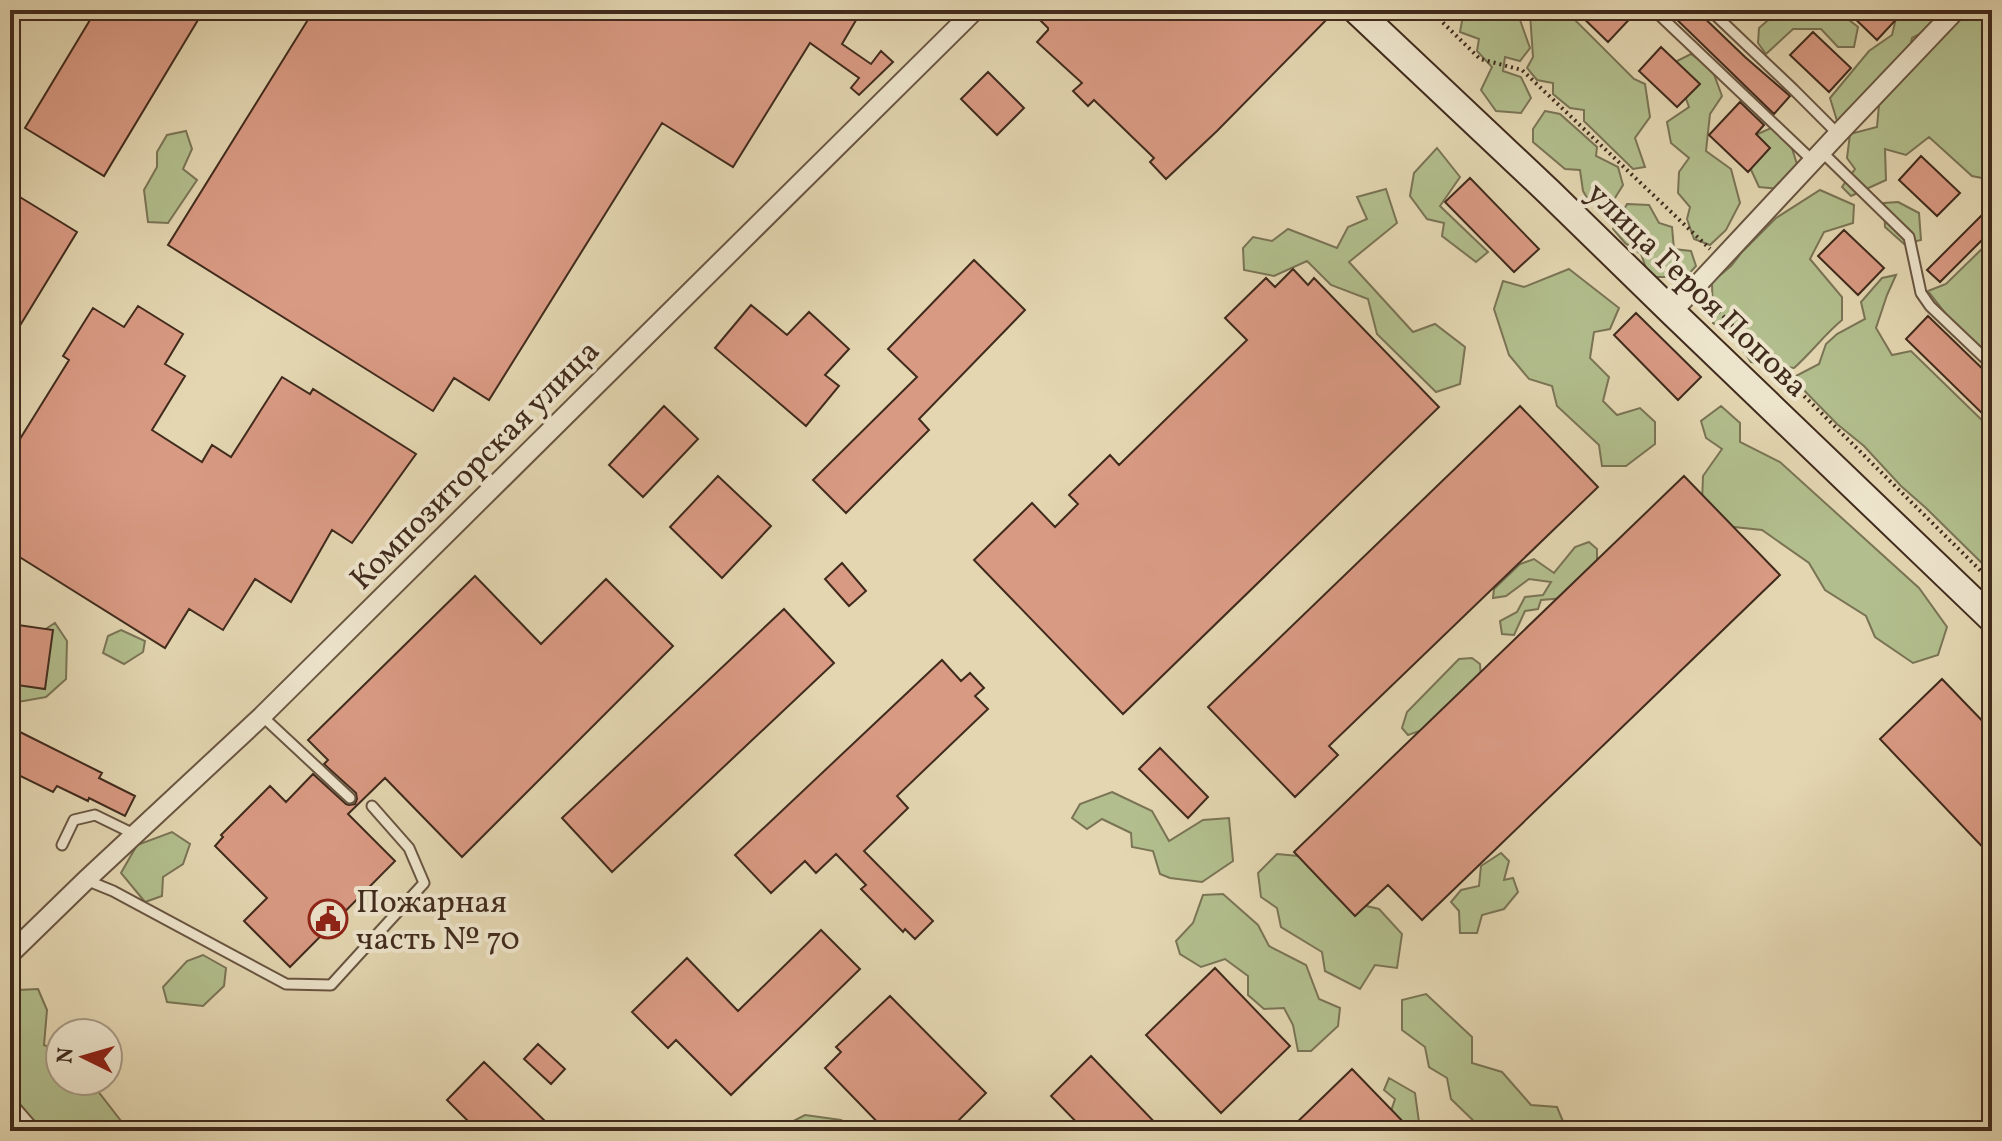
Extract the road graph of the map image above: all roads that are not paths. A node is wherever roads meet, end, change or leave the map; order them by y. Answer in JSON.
{"nodes":[{"id":1,"x":975,"y":10,"type":"edge"},
{"id":2,"x":1356,"y":10,"type":"edge"},
{"id":3,"x":1654,"y":10,"type":"edge"},
{"id":4,"x":1710,"y":10,"type":"edge"},
{"id":5,"x":1956,"y":10,"type":"edge"},
{"id":6,"x":1838,"y":134,"type":"junction"},
{"id":7,"x":1817,"y":157,"type":"junction"},
{"id":8,"x":1672,"y":312,"type":"junction"},
{"id":9,"x":1992,"y":365,"type":"edge"},
{"id":10,"x":1992,"y":619,"type":"edge"},
{"id":11,"x":262,"y":716,"type":"junction"},
{"id":12,"x":350,"y":798,"type":"dead end"},
{"id":13,"x":372,"y":806,"type":"dead end"},
{"id":14,"x":135,"y":834,"type":"junction"},
{"id":15,"x":62,"y":845,"type":"dead end"},
{"id":16,"x":86,"y":880,"type":"junction"},
{"id":17,"x":10,"y":954,"type":"edge"},
{"id":18,"x":10,"y":1108,"type":"edge"},
{"id":19,"x":30,"y":1131,"type":"edge"}],
"edges":[{"from":1,"to":11,"type":"street","name":"Композиторская улица"},
{"from":2,"to":8,"type":"street","name":"улица Героя Попова"},
{"from":3,"to":7,"type":"lane"},
{"from":4,"to":6,"type":"lane"},
{"from":5,"to":6,"type":"street"},
{"from":6,"to":7,"type":"street"},
{"from":7,"to":8,"type":"street"},
{"from":7,"to":9,"type":"lane"},
{"from":8,"to":10,"type":"street","name":"улица Героя Попова"},
{"from":11,"to":12,"type":"lane"},
{"from":11,"to":14,"type":"street","name":"Композиторская улица"},
{"from":13,"to":16,"type":"lane"},
{"from":14,"to":15,"type":"lane"},
{"from":14,"to":16,"type":"street","name":"Композиторская улица"},
{"from":16,"to":17,"type":"street","name":"Композиторская улица"},
{"from":18,"to":19,"type":"street"}]}
